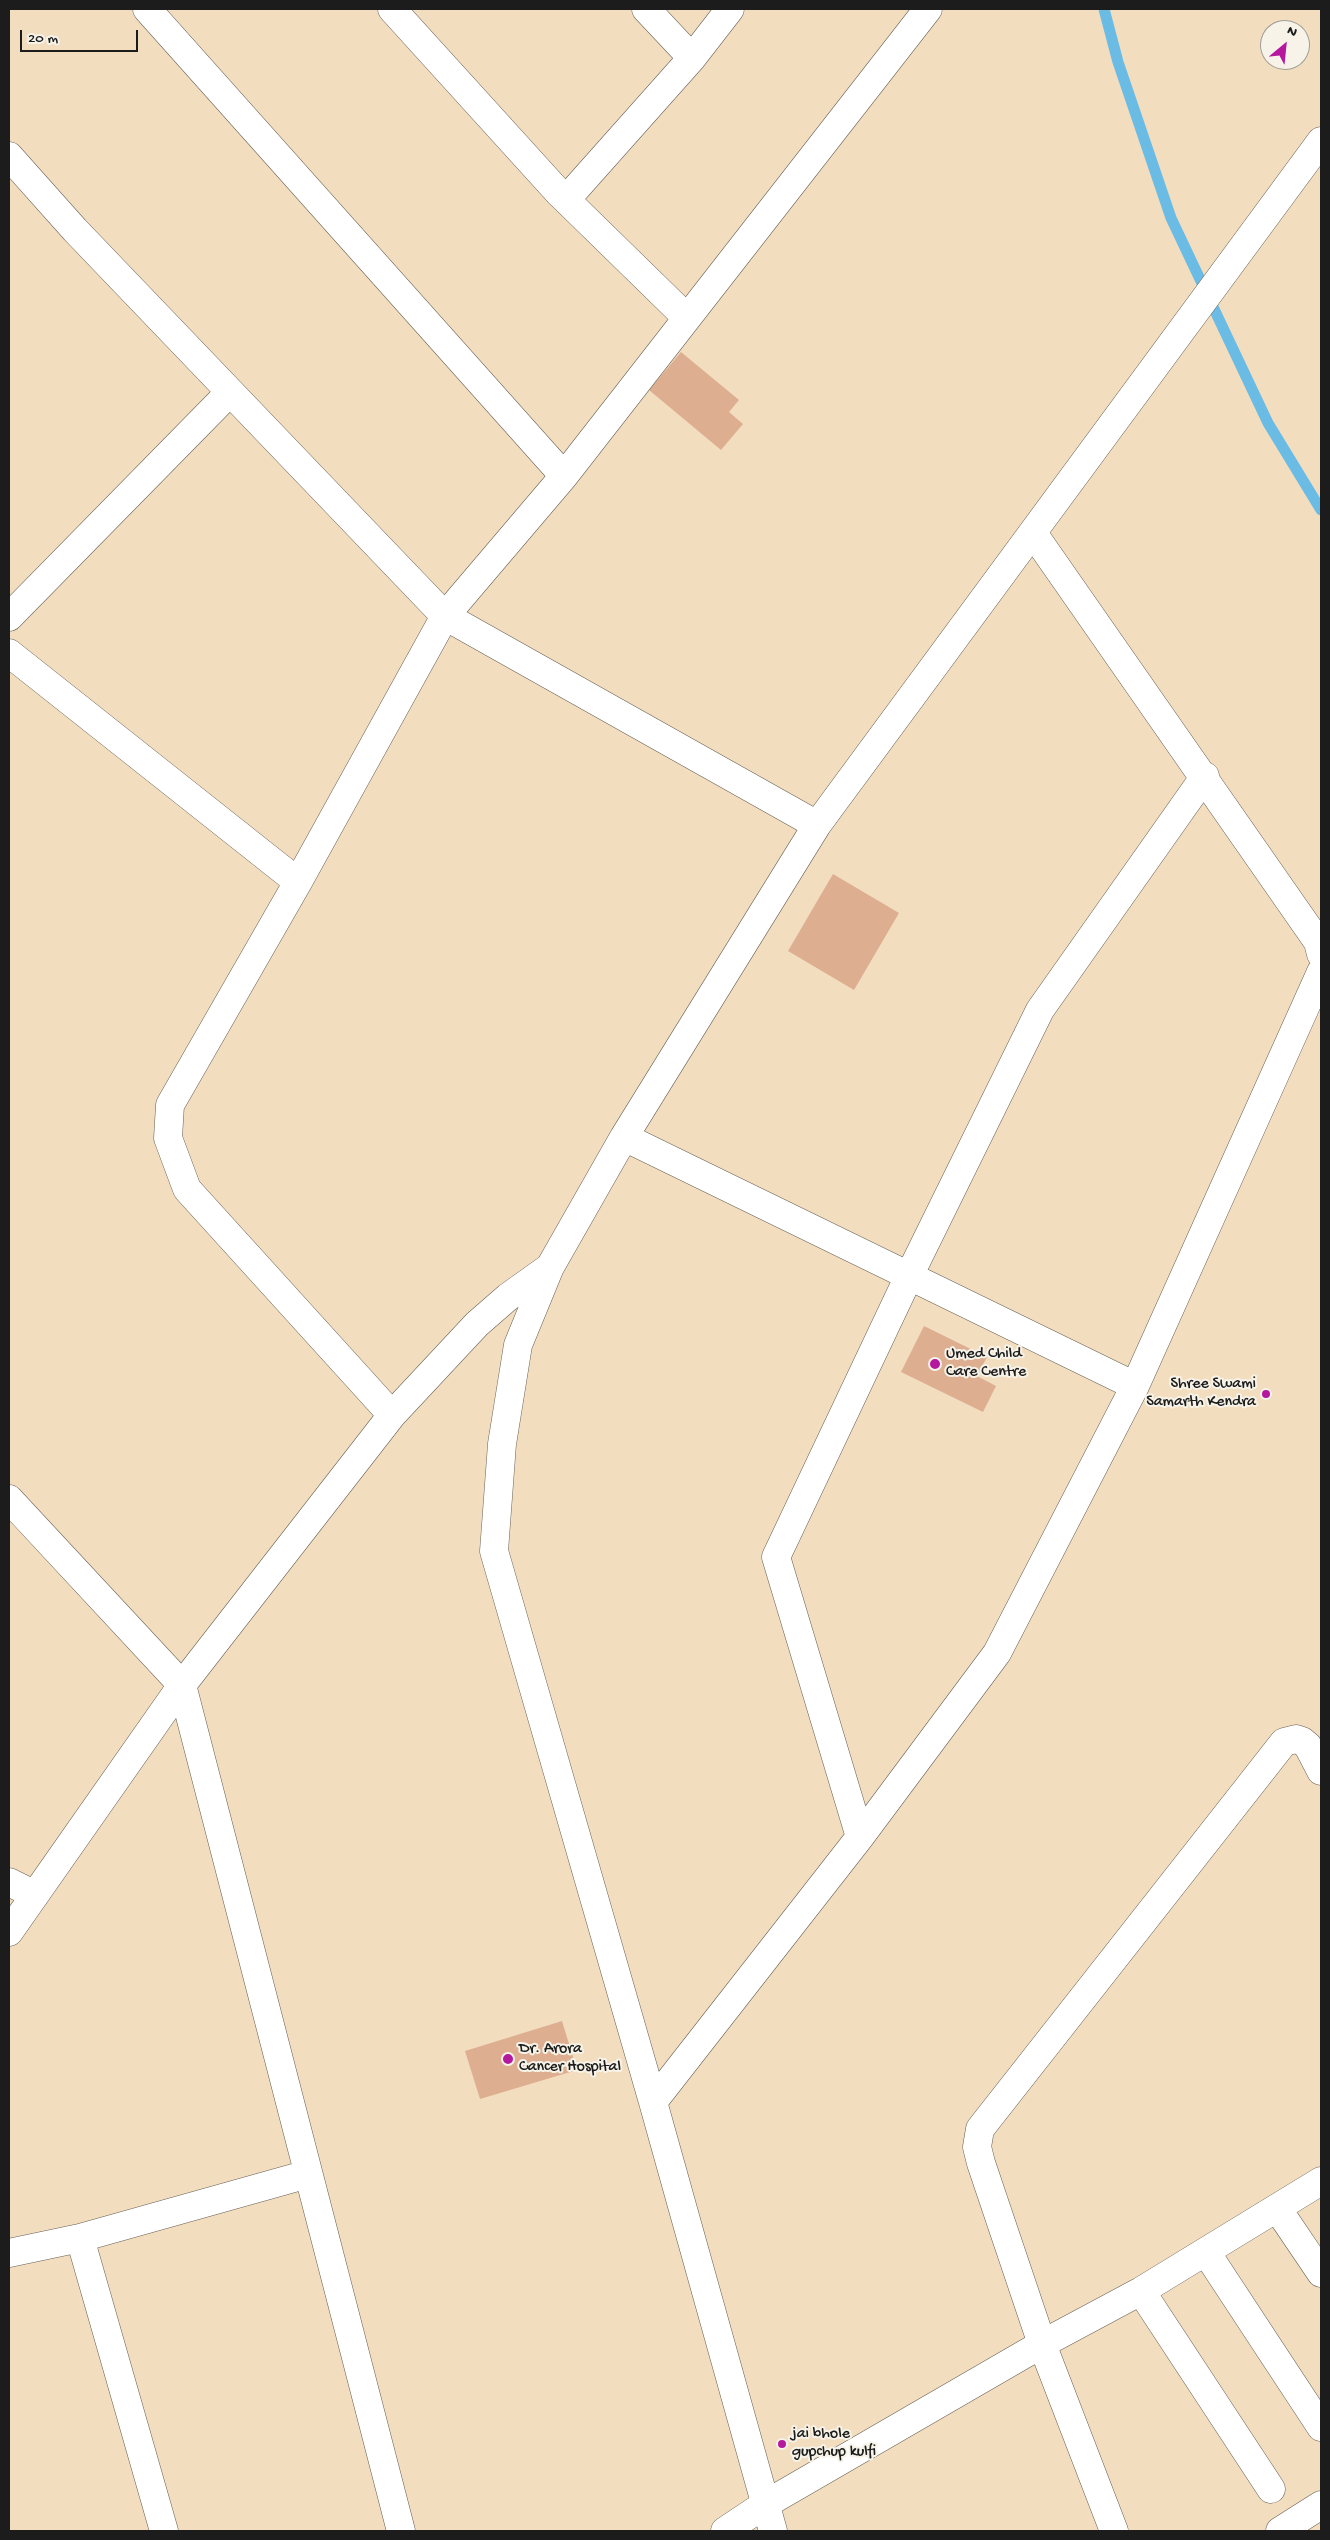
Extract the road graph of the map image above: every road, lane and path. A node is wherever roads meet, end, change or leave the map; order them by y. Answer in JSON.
{"nodes":[{"id":1,"x":147,"y":9,"type":"edge"},
{"id":2,"x":392,"y":9,"type":"edge"},
{"id":3,"x":646,"y":9,"type":"edge"},
{"id":4,"x":730,"y":9,"type":"edge"},
{"id":5,"x":928,"y":9,"type":"edge"},
{"id":6,"x":692,"y":58,"type":"junction"},
{"id":7,"x":1321,"y":141,"type":"edge"},
{"id":8,"x":9,"y":156,"type":"edge"},
{"id":9,"x":559,"y":193,"type":"junction"},
{"id":10,"x":687,"y":318,"type":"junction"},
{"id":11,"x":230,"y":392,"type":"junction"},
{"id":12,"x":564,"y":476,"type":"junction"},
{"id":13,"x":1033,"y":533,"type":"junction"},
{"id":14,"x":445,"y":616,"type":"junction"},
{"id":15,"x":9,"y":617,"type":"edge"},
{"id":16,"x":9,"y":652,"type":"edge"},
{"id":17,"x":1205,"y":776,"type":"junction"},
{"id":18,"x":817,"y":826,"type":"junction"},
{"id":19,"x":298,"y":882,"type":"junction"},
{"id":20,"x":1321,"y":954,"type":"edge"},
{"id":21,"x":1321,"y":972,"type":"edge"},
{"id":22,"x":624,"y":1137,"type":"junction"},
{"id":23,"x":550,"y":1267,"type":"junction"},
{"id":24,"x":909,"y":1276,"type":"junction"},
{"id":25,"x":1135,"y":1386,"type":"junction"},
{"id":26,"x":392,"y":1415,"type":"junction"},
{"id":27,"x":9,"y":1499,"type":"edge"},
{"id":28,"x":182,"y":1685,"type":"junction"},
{"id":29,"x":1321,"y":1771,"type":"edge"},
{"id":30,"x":860,"y":1838,"type":"junction"},
{"id":31,"x":9,"y":1882,"type":"edge"},
{"id":32,"x":35,"y":1895,"type":"junction"},
{"id":33,"x":9,"y":1932,"type":"edge"},
{"id":34,"x":654,"y":2102,"type":"junction"},
{"id":35,"x":308,"y":2174,"type":"junction"},
{"id":36,"x":1321,"y":2181,"type":"edge"},
{"id":37,"x":1277,"y":2208,"type":"junction"},
{"id":38,"x":80,"y":2238,"type":"junction"},
{"id":39,"x":1206,"y":2252,"type":"junction"},
{"id":40,"x":9,"y":2253,"type":"edge"},
{"id":41,"x":1321,"y":2273,"type":"edge"},
{"id":42,"x":1141,"y":2292,"type":"junction"},
{"id":43,"x":1042,"y":2344,"type":"junction"},
{"id":44,"x":1321,"y":2427,"type":"edge"},
{"id":45,"x":1271,"y":2489,"type":"dead end"},
{"id":46,"x":764,"y":2505,"type":"junction"},
{"id":47,"x":1321,"y":2505,"type":"edge"},
{"id":48,"x":164,"y":2531,"type":"edge"},
{"id":49,"x":401,"y":2531,"type":"edge"},
{"id":50,"x":725,"y":2531,"type":"edge"},
{"id":51,"x":773,"y":2531,"type":"edge"},
{"id":52,"x":1114,"y":2531,"type":"edge"},
{"id":53,"x":1280,"y":2531,"type":"edge"}],
"edges":[{"from":1,"to":12,"type":"street"},
{"from":2,"to":9,"type":"street"},
{"from":3,"to":6,"type":"street"},
{"from":4,"to":6,"type":"street"},
{"from":5,"to":10,"type":"street"},
{"from":6,"to":9,"type":"street"},
{"from":7,"to":13,"type":"street"},
{"from":8,"to":11,"type":"street"},
{"from":9,"to":10,"type":"street"},
{"from":10,"to":12,"type":"street"},
{"from":11,"to":14,"type":"street"},
{"from":11,"to":15,"type":"street"},
{"from":12,"to":14,"type":"street"},
{"from":13,"to":17,"type":"street"},
{"from":13,"to":18,"type":"street"},
{"from":14,"to":18,"type":"street"},
{"from":14,"to":19,"type":"street"},
{"from":16,"to":19,"type":"street"},
{"from":17,"to":20,"type":"street"},
{"from":17,"to":24,"type":"street"},
{"from":18,"to":22,"type":"street"},
{"from":19,"to":26,"type":"street"},
{"from":21,"to":25,"type":"street"},
{"from":22,"to":23,"type":"street"},
{"from":22,"to":24,"type":"street"},
{"from":23,"to":26,"type":"street"},
{"from":23,"to":34,"type":"street"},
{"from":24,"to":25,"type":"street"},
{"from":24,"to":30,"type":"street"},
{"from":25,"to":30,"type":"street"},
{"from":26,"to":28,"type":"street"},
{"from":27,"to":28,"type":"street"},
{"from":28,"to":32,"type":"street"},
{"from":28,"to":35,"type":"street"},
{"from":29,"to":43,"type":"street"},
{"from":30,"to":34,"type":"street"},
{"from":31,"to":32,"type":"street"},
{"from":32,"to":33,"type":"street"},
{"from":34,"to":46,"type":"street"},
{"from":35,"to":38,"type":"street"},
{"from":35,"to":49,"type":"street"},
{"from":36,"to":37,"type":"street"},
{"from":37,"to":39,"type":"street"},
{"from":37,"to":41,"type":"street"},
{"from":38,"to":40,"type":"street"},
{"from":38,"to":48,"type":"street"},
{"from":39,"to":42,"type":"street"},
{"from":39,"to":44,"type":"street"},
{"from":42,"to":43,"type":"street"},
{"from":42,"to":45,"type":"street"},
{"from":43,"to":46,"type":"street"},
{"from":43,"to":52,"type":"street"},
{"from":46,"to":50,"type":"street"},
{"from":46,"to":51,"type":"street"},
{"from":47,"to":53,"type":"street"}]}
